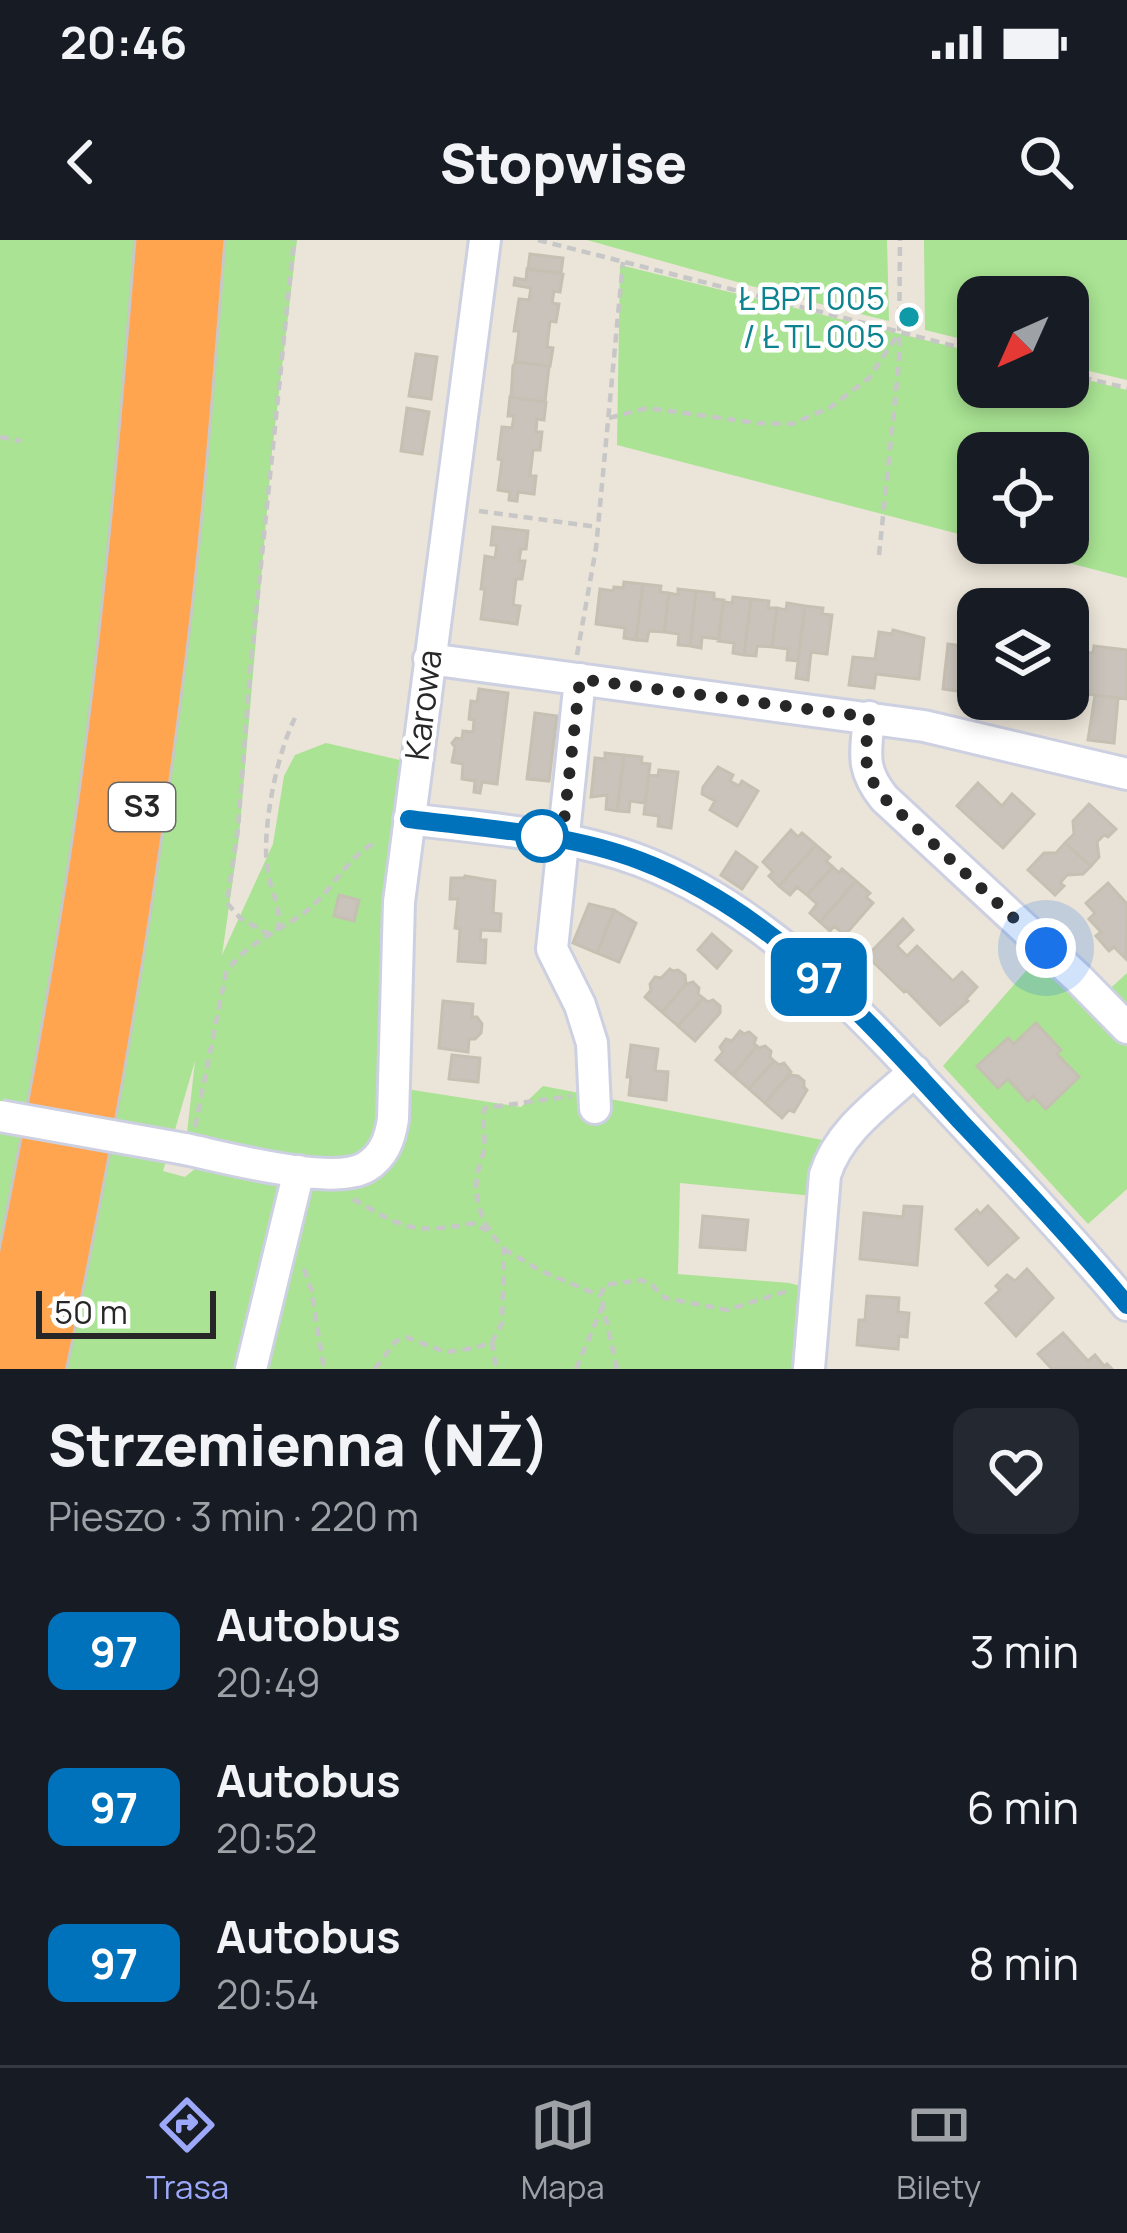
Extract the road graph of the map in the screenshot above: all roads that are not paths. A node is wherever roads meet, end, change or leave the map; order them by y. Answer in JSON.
{"nodes":[{"id":1,"x":159,"y":240,"type":"edge"},
{"id":2,"x":201,"y":240,"type":"edge"},
{"id":3,"x":485,"y":240,"type":"edge"},
{"id":4,"x":429,"y":659,"type":"junction"},
{"id":5,"x":576,"y":678,"type":"junction"},
{"id":6,"x":869,"y":717,"type":"junction"},
{"id":7,"x":1127,"y":774,"type":"edge"},
{"id":8,"x":408,"y":829,"type":"junction"},
{"id":9,"x":562,"y":839,"type":"junction"},
{"id":10,"x":1127,"y":1028,"type":"edge"},
{"id":11,"x":915,"y":1071,"type":"junction"},
{"id":12,"x":595,"y":1098,"type":"road end"},
{"id":13,"x":0,"y":1117,"type":"edge"},
{"id":14,"x":299,"y":1171,"type":"junction"},
{"id":15,"x":1127,"y":1305,"type":"edge"},
{"id":16,"x":0,"y":1364,"type":"edge"},
{"id":17,"x":42,"y":1369,"type":"edge"},
{"id":18,"x":251,"y":1369,"type":"edge"},
{"id":19,"x":809,"y":1369,"type":"edge"}],
"edges":[{"from":1,"to":16,"type":"highway","number":"S3"},
{"from":2,"to":17,"type":"highway","number":"S3"},
{"from":3,"to":4,"type":"street","name":"Karowa"},
{"from":4,"to":5,"type":"street"},
{"from":4,"to":8,"type":"street","name":"Karowa"},
{"from":5,"to":6,"type":"street"},
{"from":5,"to":9,"type":"street"},
{"from":6,"to":7,"type":"street"},
{"from":6,"to":10,"type":"street"},
{"from":8,"to":9,"type":"street"},
{"from":8,"to":14,"type":"street","name":"Karowa"},
{"from":9,"to":11,"type":"street"},
{"from":9,"to":12,"type":"street"},
{"from":11,"to":15,"type":"street"},
{"from":11,"to":19,"type":"street"},
{"from":13,"to":14,"type":"street","name":"Karowa","bridge":true},
{"from":14,"to":18,"type":"street"}]}
